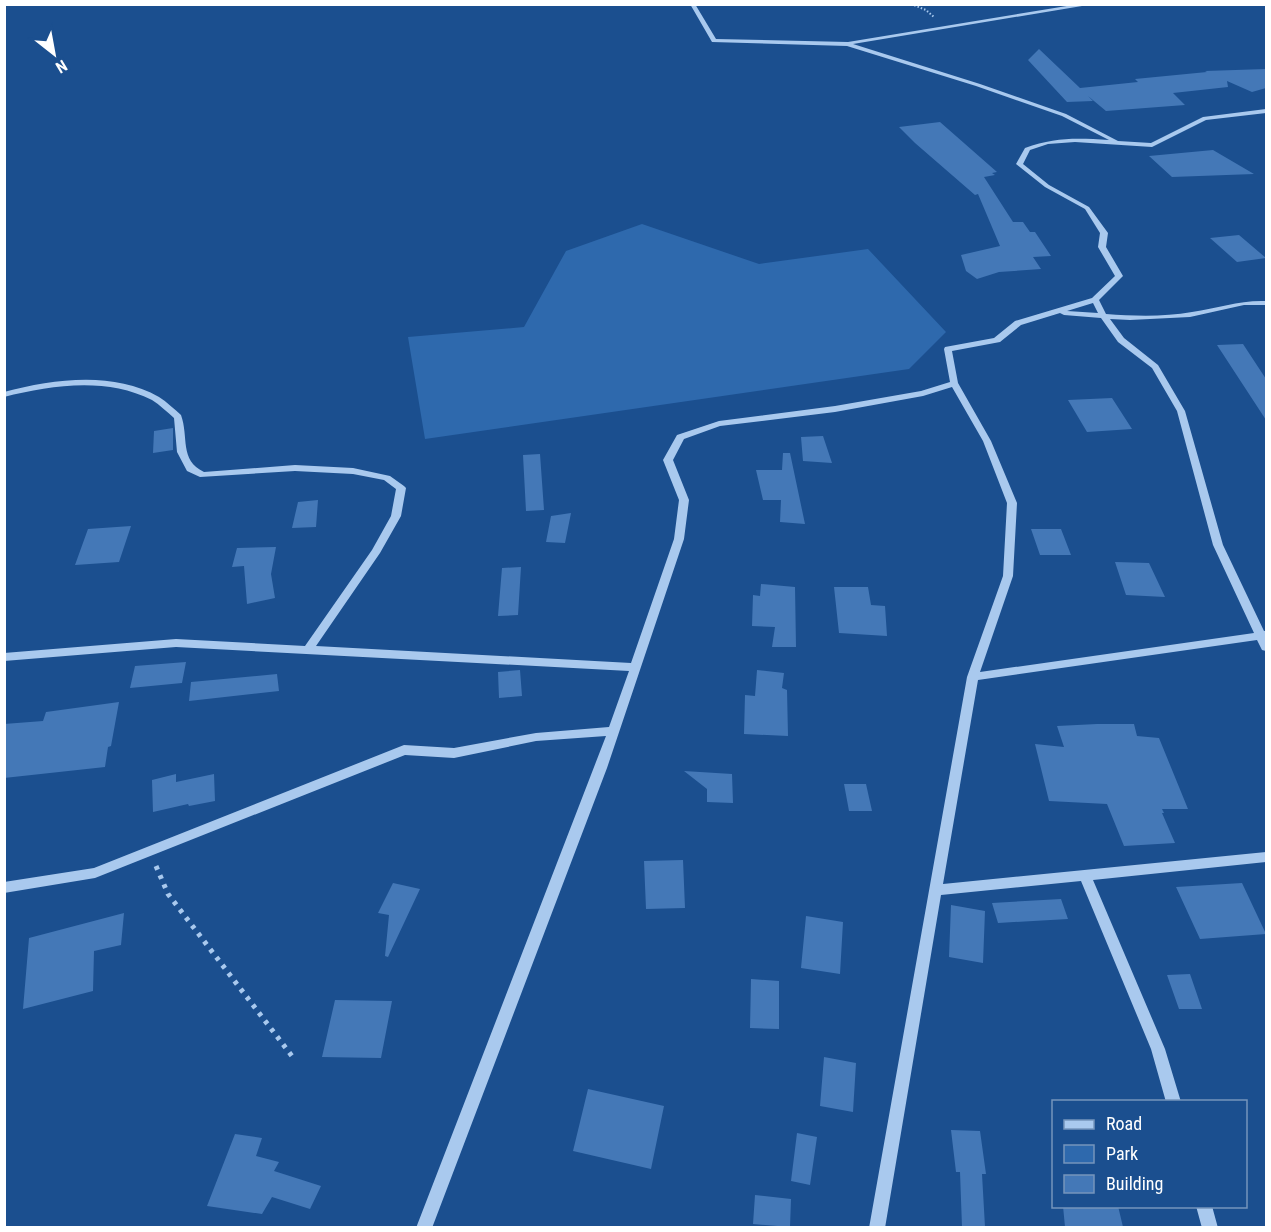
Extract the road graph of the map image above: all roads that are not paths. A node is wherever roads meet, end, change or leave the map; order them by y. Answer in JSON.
{"nodes":[{"id":1,"x":692,"y":4,"type":"edge"},
{"id":2,"x":1092,"y":4,"type":"edge"},
{"id":3,"x":847,"y":44,"type":"junction"},
{"id":4,"x":1266,"y":111,"type":"edge"},
{"id":5,"x":1121,"y":144,"type":"junction"},
{"id":6,"x":1095,"y":300,"type":"junction"},
{"id":7,"x":1266,"y":303,"type":"edge"},
{"id":8,"x":1050,"y":313,"type":"junction"},
{"id":9,"x":1103,"y":315,"type":"junction"},
{"id":10,"x":954,"y":383,"type":"junction"},
{"id":11,"x":4,"y":395,"type":"edge"},
{"id":12,"x":1263,"y":636,"type":"edge"},
{"id":13,"x":1266,"y":647,"type":"edge"},
{"id":14,"x":309,"y":650,"type":"junction"},
{"id":15,"x":4,"y":657,"type":"edge"},
{"id":16,"x":636,"y":667,"type":"junction"},
{"id":17,"x":973,"y":677,"type":"junction"},
{"id":18,"x":614,"y":731,"type":"junction"},
{"id":19,"x":1266,"y":857,"type":"edge"},
{"id":20,"x":1085,"y":875,"type":"junction"},
{"id":21,"x":4,"y":888,"type":"edge"},
{"id":22,"x":936,"y":890,"type":"junction"},
{"id":23,"x":1174,"y":1100,"type":"edge"},
{"id":24,"x":1205,"y":1208,"type":"edge"},
{"id":25,"x":424,"y":1227,"type":"edge"},
{"id":26,"x":877,"y":1227,"type":"edge"},
{"id":27,"x":1210,"y":1227,"type":"edge"}],
"edges":[{"from":1,"to":3,"type":"street"},
{"from":2,"to":3,"type":"street"},
{"from":3,"to":5,"type":"street"},
{"from":4,"to":5,"type":"street"},
{"from":5,"to":6,"type":"street"},
{"from":6,"to":8,"type":"street"},
{"from":6,"to":9,"type":"street"},
{"from":7,"to":9,"type":"street"},
{"from":8,"to":9,"type":"street"},
{"from":8,"to":10,"type":"street"},
{"from":9,"to":12,"type":"street"},
{"from":10,"to":16,"type":"street"},
{"from":10,"to":17,"type":"street"},
{"from":11,"to":14,"type":"street"},
{"from":12,"to":13,"type":"street"},
{"from":12,"to":17,"type":"street"},
{"from":14,"to":15,"type":"street"},
{"from":14,"to":16,"type":"street"},
{"from":16,"to":18,"type":"street"},
{"from":17,"to":22,"type":"street"},
{"from":18,"to":21,"type":"street"},
{"from":18,"to":25,"type":"street"},
{"from":19,"to":20,"type":"street"},
{"from":20,"to":22,"type":"street"},
{"from":20,"to":23,"type":"street"},
{"from":22,"to":26,"type":"street"},
{"from":24,"to":27,"type":"street"}]}
